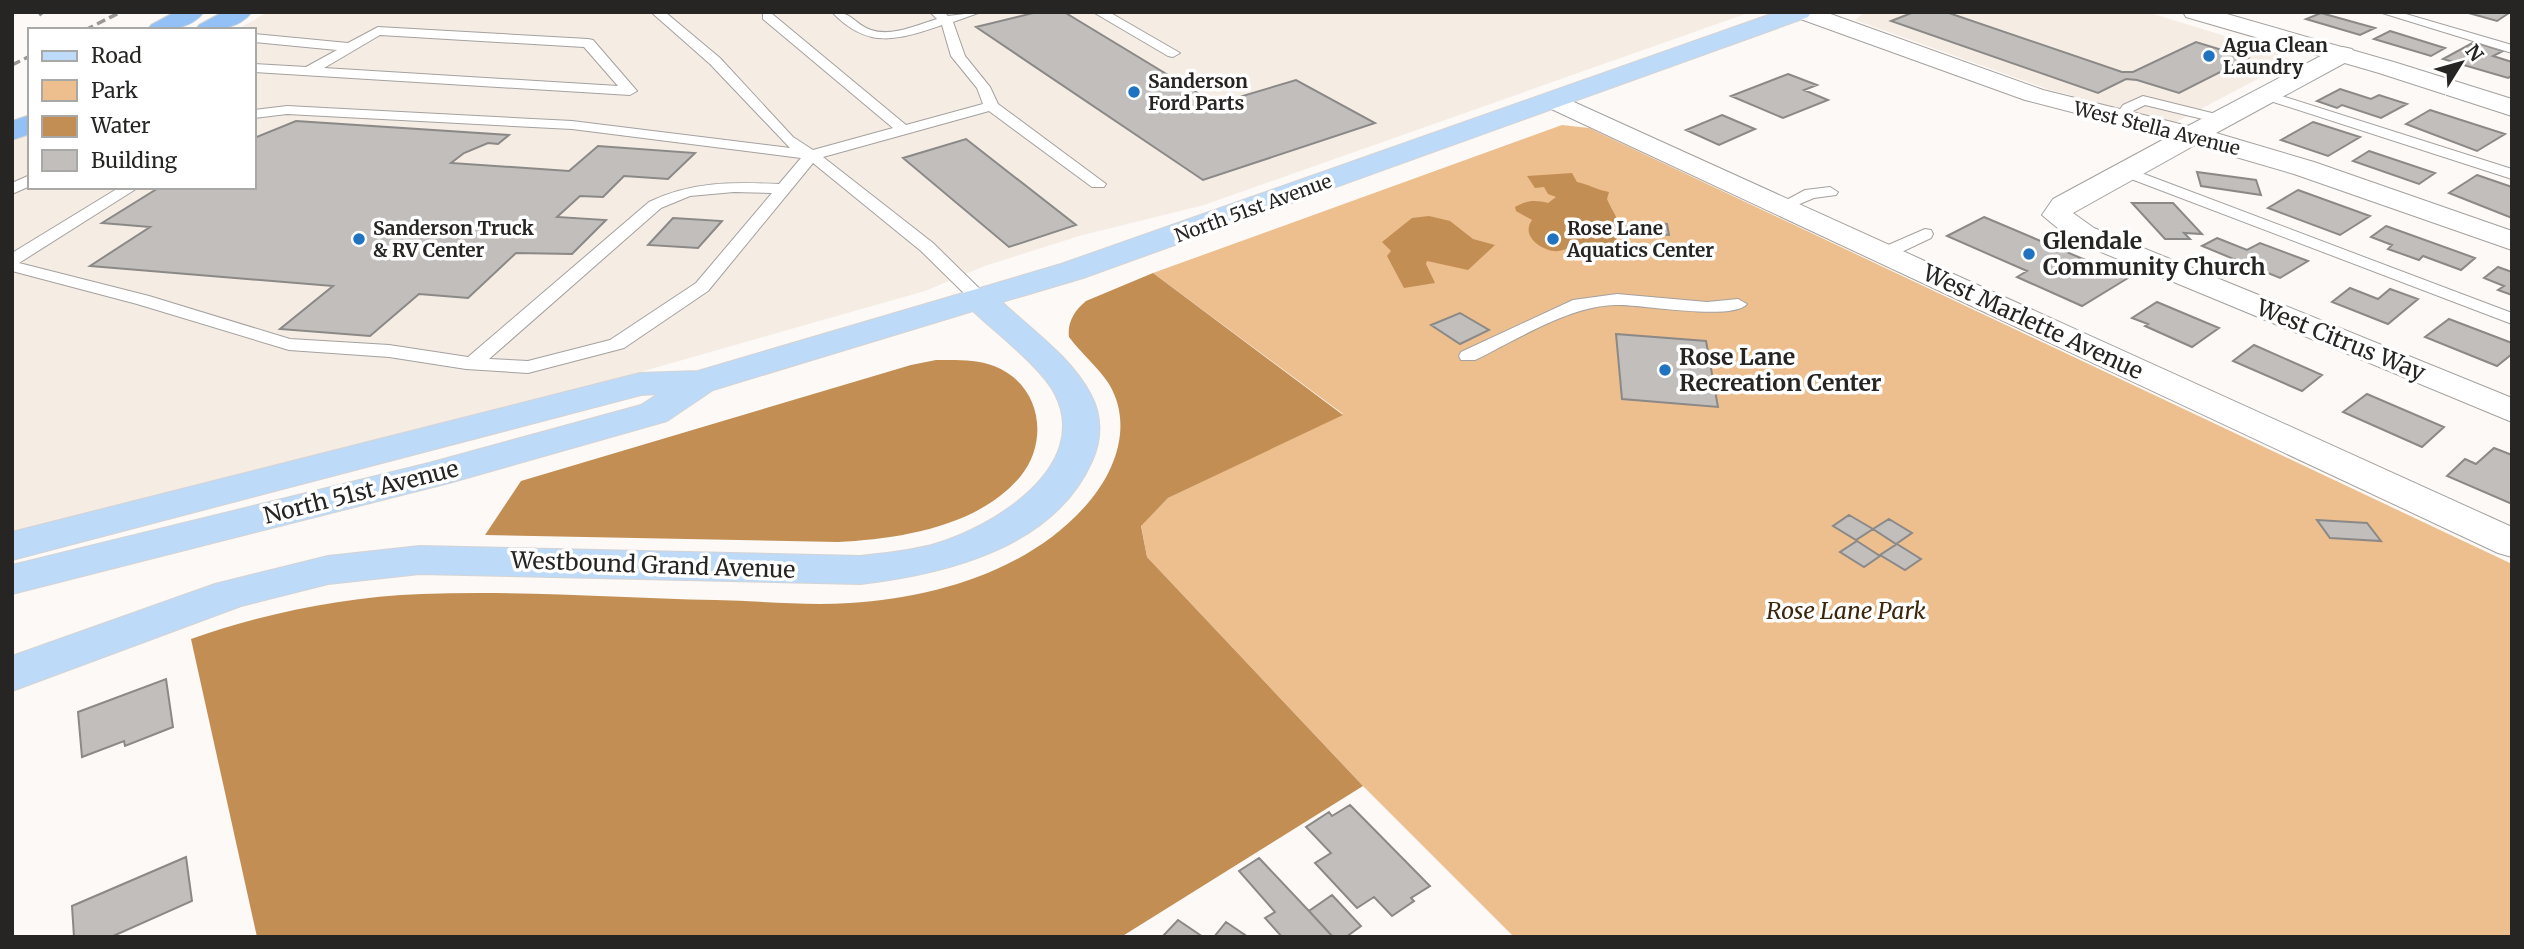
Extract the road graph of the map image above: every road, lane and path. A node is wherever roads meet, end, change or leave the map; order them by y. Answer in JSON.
{"nodes":[{"id":1,"x":193,"y":12,"type":"edge"},
{"id":2,"x":241,"y":12,"type":"edge"},
{"id":3,"x":657,"y":12,"type":"edge"},
{"id":4,"x":838,"y":12,"type":"edge"},
{"id":5,"x":975,"y":12,"type":"edge"},
{"id":6,"x":1100,"y":12,"type":"edge"},
{"id":7,"x":1801,"y":12,"type":"edge"},
{"id":8,"x":2194,"y":12,"type":"edge"},
{"id":9,"x":2385,"y":12,"type":"edge"},
{"id":10,"x":767,"y":16,"type":"dead end"},
{"id":11,"x":941,"y":16,"type":"edge"},
{"id":12,"x":163,"y":28,"type":"edge"},
{"id":13,"x":211,"y":28,"type":"edge"},
{"id":14,"x":256,"y":38,"type":"edge"},
{"id":15,"x":352,"y":47,"type":"junction"},
{"id":16,"x":2512,"y":49,"type":"edge"},
{"id":17,"x":1173,"y":53,"type":"dead end"},
{"id":18,"x":2343,"y":54,"type":"junction"},
{"id":19,"x":256,"y":68,"type":"edge"},
{"id":20,"x":309,"y":71,"type":"junction"},
{"id":21,"x":2266,"y":95,"type":"junction"},
{"id":22,"x":1554,"y":101,"type":"junction"},
{"id":23,"x":991,"y":106,"type":"junction"},
{"id":24,"x":2512,"y":108,"type":"edge"},
{"id":25,"x":256,"y":114,"type":"edge"},
{"id":26,"x":2121,"y":118,"type":"junction"},
{"id":27,"x":2219,"y":119,"type":"junction"},
{"id":28,"x":28,"y":124,"type":"edge"},
{"id":29,"x":904,"y":130,"type":"junction"},
{"id":30,"x":12,"y":132,"type":"edge"},
{"id":31,"x":2190,"y":135,"type":"junction"},
{"id":32,"x":811,"y":155,"type":"junction"},
{"id":33,"x":2123,"y":171,"type":"junction"},
{"id":34,"x":2512,"y":174,"type":"edge"},
{"id":35,"x":28,"y":181,"type":"edge"},
{"id":36,"x":1098,"y":184,"type":"dead end"},
{"id":37,"x":12,"y":189,"type":"edge"},
{"id":38,"x":128,"y":189,"type":"edge"},
{"id":39,"x":784,"y":189,"type":"junction"},
{"id":40,"x":1830,"y":192,"type":"dead end"},
{"id":41,"x":1783,"y":206,"type":"junction"},
{"id":42,"x":1924,"y":234,"type":"dead end"},
{"id":43,"x":2512,"y":241,"type":"edge"},
{"id":44,"x":1885,"y":253,"type":"junction"},
{"id":45,"x":12,"y":260,"type":"edge"},
{"id":46,"x":12,"y":266,"type":"edge"},
{"id":47,"x":981,"y":300,"type":"junction"},
{"id":48,"x":1738,"y":304,"type":"dead end"},
{"id":49,"x":2512,"y":319,"type":"edge"},
{"id":50,"x":1468,"y":356,"type":"dead end"},
{"id":51,"x":473,"y":363,"type":"junction"},
{"id":52,"x":700,"y":382,"type":"junction"},
{"id":53,"x":2512,"y":411,"type":"edge"},
{"id":54,"x":2512,"y":543,"type":"edge"},
{"id":55,"x":12,"y":546,"type":"edge"},
{"id":56,"x":12,"y":580,"type":"edge"},
{"id":57,"x":12,"y":674,"type":"edge"}],
"edges":[{"from":1,"to":12,"type":"highway"},
{"from":2,"to":13,"type":"highway"},
{"from":3,"to":32,"type":"lane"},
{"from":4,"to":11,"type":"lane"},
{"from":5,"to":11,"type":"lane"},
{"from":6,"to":17,"type":"lane"},
{"from":7,"to":22,"type":"main road","name":"North 51st Avenue"},
{"from":7,"to":26,"type":"street","name":"West Stella Avenue"},
{"from":8,"to":18,"type":"street"},
{"from":9,"to":16,"type":"lane"},
{"from":10,"to":29,"type":"lane"},
{"from":11,"to":23,"type":"lane"},
{"from":14,"to":15,"type":"lane"},
{"from":15,"to":20,"type":"lane"},
{"from":15,"to":20,"type":"lane"},
{"from":18,"to":21,"type":"street"},
{"from":18,"to":24,"type":"street"},
{"from":19,"to":20,"type":"lane"},
{"from":21,"to":27,"type":"street"},
{"from":21,"to":34,"type":"lane"},
{"from":22,"to":41,"type":"street","name":"West Marlette Avenue"},
{"from":22,"to":47,"type":"main road","name":"North 51st Avenue"},
{"from":23,"to":29,"type":"lane"},
{"from":23,"to":36,"type":"lane"},
{"from":25,"to":32,"type":"lane"},
{"from":26,"to":27,"type":"lane"},
{"from":26,"to":31,"type":"street","name":"West Stella Avenue"},
{"from":27,"to":31,"type":"street"},
{"from":28,"to":30,"type":"highway"},
{"from":29,"to":32,"type":"lane"},
{"from":31,"to":33,"type":"street"},
{"from":31,"to":43,"type":"street","name":"West Stella Avenue"},
{"from":32,"to":39,"type":"lane"},
{"from":32,"to":47,"type":"lane"},
{"from":33,"to":49,"type":"lane"},
{"from":33,"to":53,"type":"street","name":"West Citrus Way"},
{"from":35,"to":37,"type":"lane"},
{"from":38,"to":45,"type":"lane"},
{"from":39,"to":51,"type":"lane"},
{"from":39,"to":51,"type":"lane"},
{"from":40,"to":41,"type":"lane"},
{"from":41,"to":44,"type":"street","name":"West Marlette Avenue"},
{"from":42,"to":44,"type":"lane"},
{"from":44,"to":54,"type":"street","name":"West Marlette Avenue"},
{"from":46,"to":51,"type":"lane"},
{"from":47,"to":52,"type":"main road","name":"North 51st Avenue"},
{"from":47,"to":57,"type":"main road","name":"Westbound Grand Avenue"},
{"from":48,"to":50,"type":"lane"},
{"from":52,"to":55,"type":"main road","name":"North 51st Avenue"},
{"from":52,"to":56,"type":"main road","name":"North 51st Avenue"}]}
